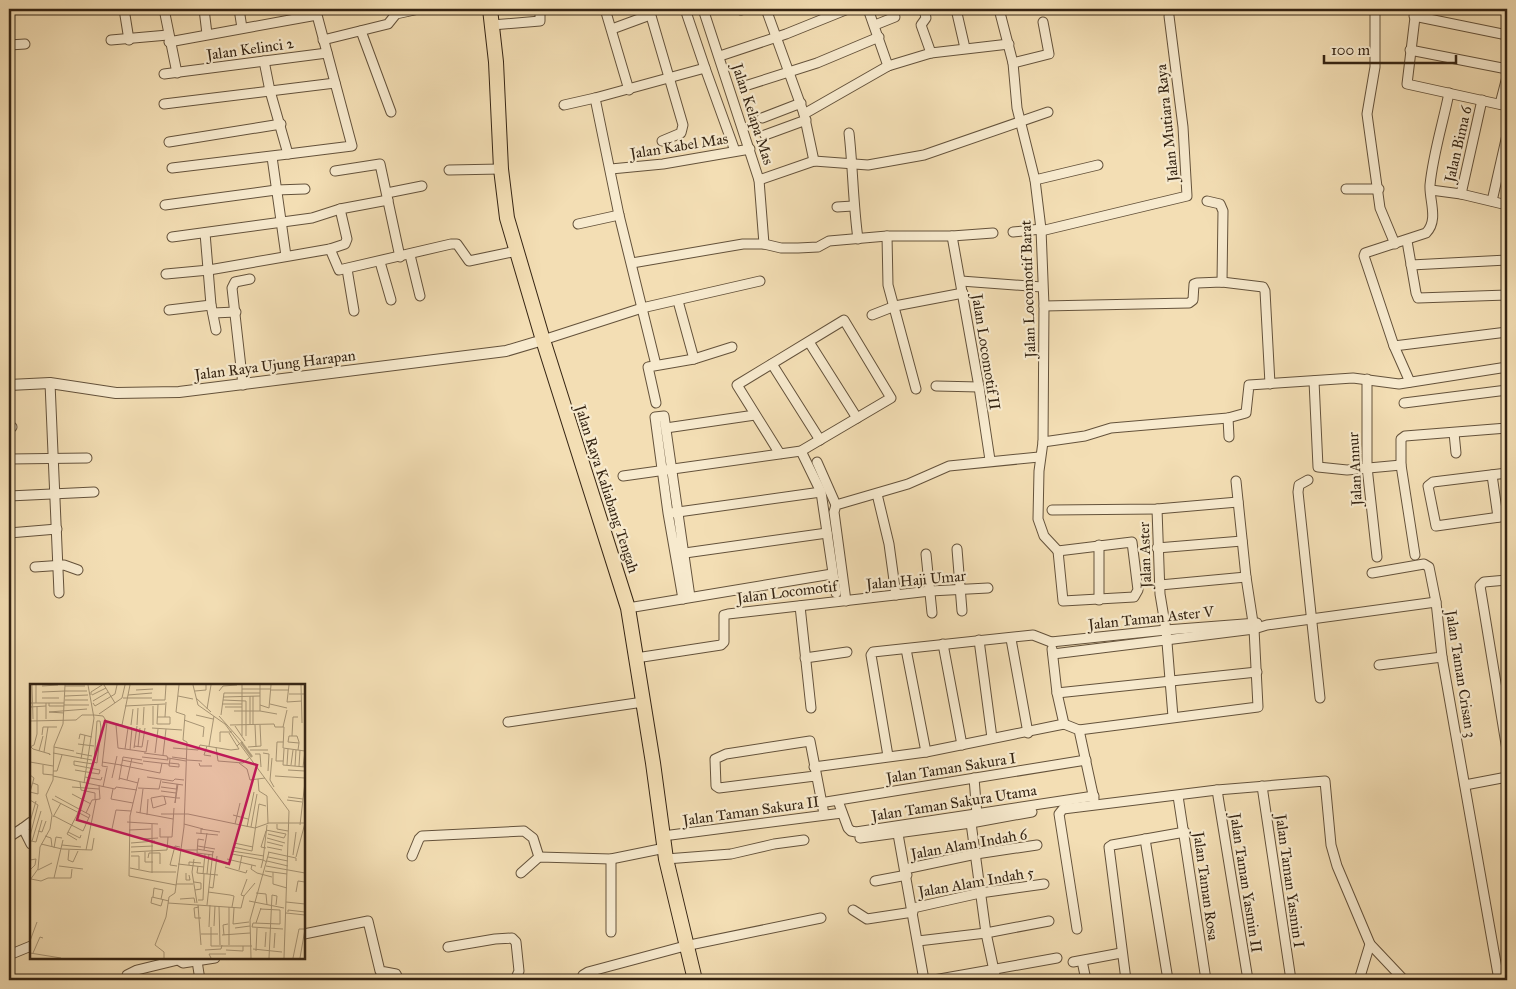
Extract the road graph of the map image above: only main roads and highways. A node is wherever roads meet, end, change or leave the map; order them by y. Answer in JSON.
{"nodes":[{"id":1,"x":490,"y":9,"type":"edge"},
{"id":2,"x":695,"y":980,"type":"edge"}],
"edges":[{"from":1,"to":2,"type":"main road","name":"Jalan Raya Kaliabang Tengah"}]}
